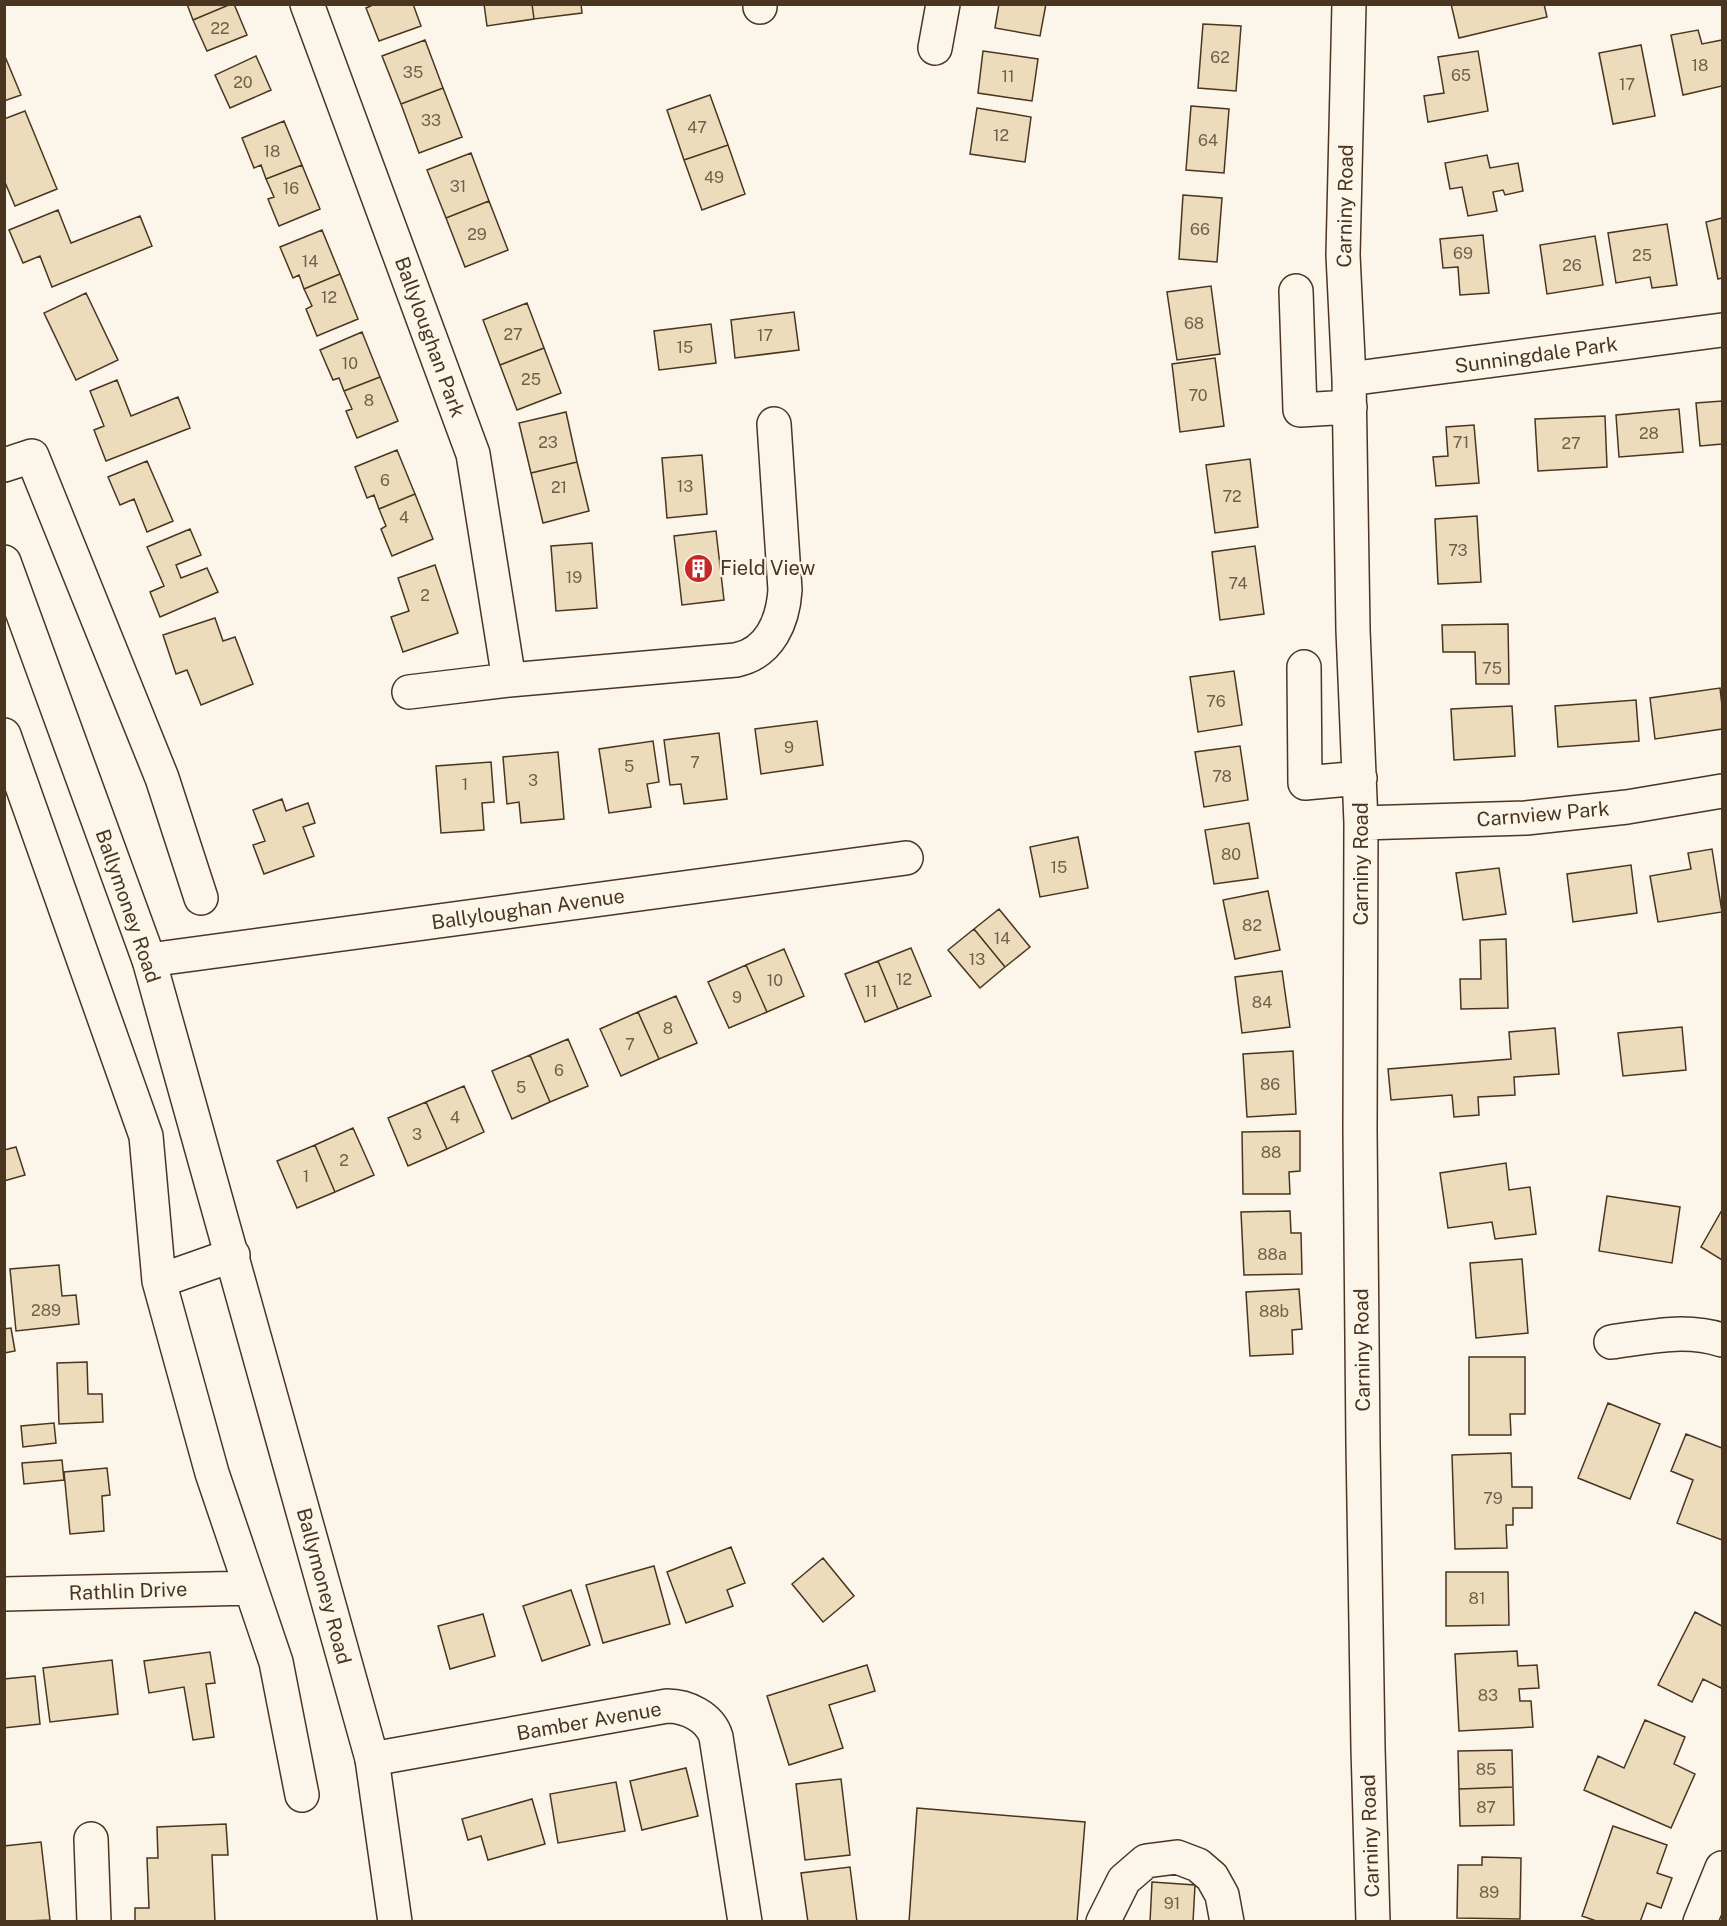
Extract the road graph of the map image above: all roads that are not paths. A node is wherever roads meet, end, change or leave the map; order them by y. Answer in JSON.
{"nodes":[{"id":1,"x":307,"y":4,"type":"edge"},
{"id":2,"x":943,"y":4,"type":"edge"},
{"id":3,"x":1349,"y":4,"type":"edge"},
{"id":4,"x":935,"y":48,"type":"dead end"},
{"id":5,"x":1296,"y":291,"type":"dead end"},
{"id":6,"x":1722,"y":330,"type":"edge"},
{"id":7,"x":1349,"y":393,"type":"junction"},
{"id":8,"x":774,"y":424,"type":"dead end"},
{"id":9,"x":4,"y":465,"type":"edge"},
{"id":10,"x":4,"y":562,"type":"edge"},
{"id":11,"x":1304,"y":667,"type":"dead end"},
{"id":12,"x":509,"y":680,"type":"junction"},
{"id":13,"x":409,"y":692,"type":"dead end"},
{"id":14,"x":4,"y":735,"type":"edge"},
{"id":15,"x":1360,"y":778,"type":"junction"},
{"id":16,"x":1722,"y":791,"type":"edge"},
{"id":17,"x":1361,"y":823,"type":"junction"},
{"id":18,"x":906,"y":858,"type":"dead end"},
{"id":19,"x":201,"y":898,"type":"dead end"},
{"id":20,"x":149,"y":960,"type":"junction"},
{"id":21,"x":233,"y":1256,"type":"junction"},
{"id":22,"x":159,"y":1281,"type":"junction"},
{"id":23,"x":1722,"y":1340,"type":"edge"},
{"id":24,"x":1611,"y":1342,"type":"dead end"},
{"id":25,"x":251,"y":1588,"type":"junction"},
{"id":26,"x":4,"y":1594,"type":"edge"},
{"id":27,"x":372,"y":1759,"type":"junction"},
{"id":28,"x":302,"y":1795,"type":"dead end"},
{"id":29,"x":91,"y":1839,"type":"dead end"},
{"id":30,"x":1722,"y":1868,"type":"edge"},
{"id":31,"x":94,"y":1922,"type":"edge"},
{"id":32,"x":395,"y":1922,"type":"edge"},
{"id":33,"x":745,"y":1922,"type":"edge"},
{"id":34,"x":1103,"y":1922,"type":"edge"},
{"id":35,"x":1227,"y":1922,"type":"edge"},
{"id":36,"x":1373,"y":1922,"type":"edge"},
{"id":37,"x":1700,"y":1922,"type":"edge"}],
"edges":[{"from":1,"to":12,"type":"street","name":"Ballyloughan Park"},
{"from":2,"to":4,"type":"street"},
{"from":3,"to":7,"type":"street","name":"Carniny Road"},
{"from":5,"to":7,"type":"street"},
{"from":6,"to":7,"type":"street","name":"Sunningdale Park"},
{"from":7,"to":15,"type":"street","name":"Carniny Road"},
{"from":8,"to":12,"type":"street"},
{"from":9,"to":19,"type":"street"},
{"from":10,"to":20,"type":"street","name":"Ballymoney Road"},
{"from":11,"to":15,"type":"street","name":"Carniny Road"},
{"from":12,"to":13,"type":"street"},
{"from":14,"to":22,"type":"street"},
{"from":15,"to":17,"type":"street","name":"Carniny Road"},
{"from":16,"to":17,"type":"street","name":"Carnview Park"},
{"from":17,"to":36,"type":"street","name":"Carniny Road"},
{"from":18,"to":20,"type":"street","name":"Ballyloughan Avenue"},
{"from":20,"to":21,"type":"street","name":"Ballymoney Road"},
{"from":21,"to":22,"type":"street"},
{"from":21,"to":27,"type":"street","name":"Ballymoney Road"},
{"from":22,"to":25,"type":"street"},
{"from":23,"to":24,"type":"street"},
{"from":25,"to":26,"type":"street","name":"Rathlin Drive"},
{"from":25,"to":28,"type":"street"},
{"from":27,"to":32,"type":"street","name":"Ballymoney Road"},
{"from":27,"to":33,"type":"street","name":"Bamber Avenue"},
{"from":29,"to":31,"type":"street"},
{"from":30,"to":37,"type":"street"},
{"from":34,"to":35,"type":"street"}]}
